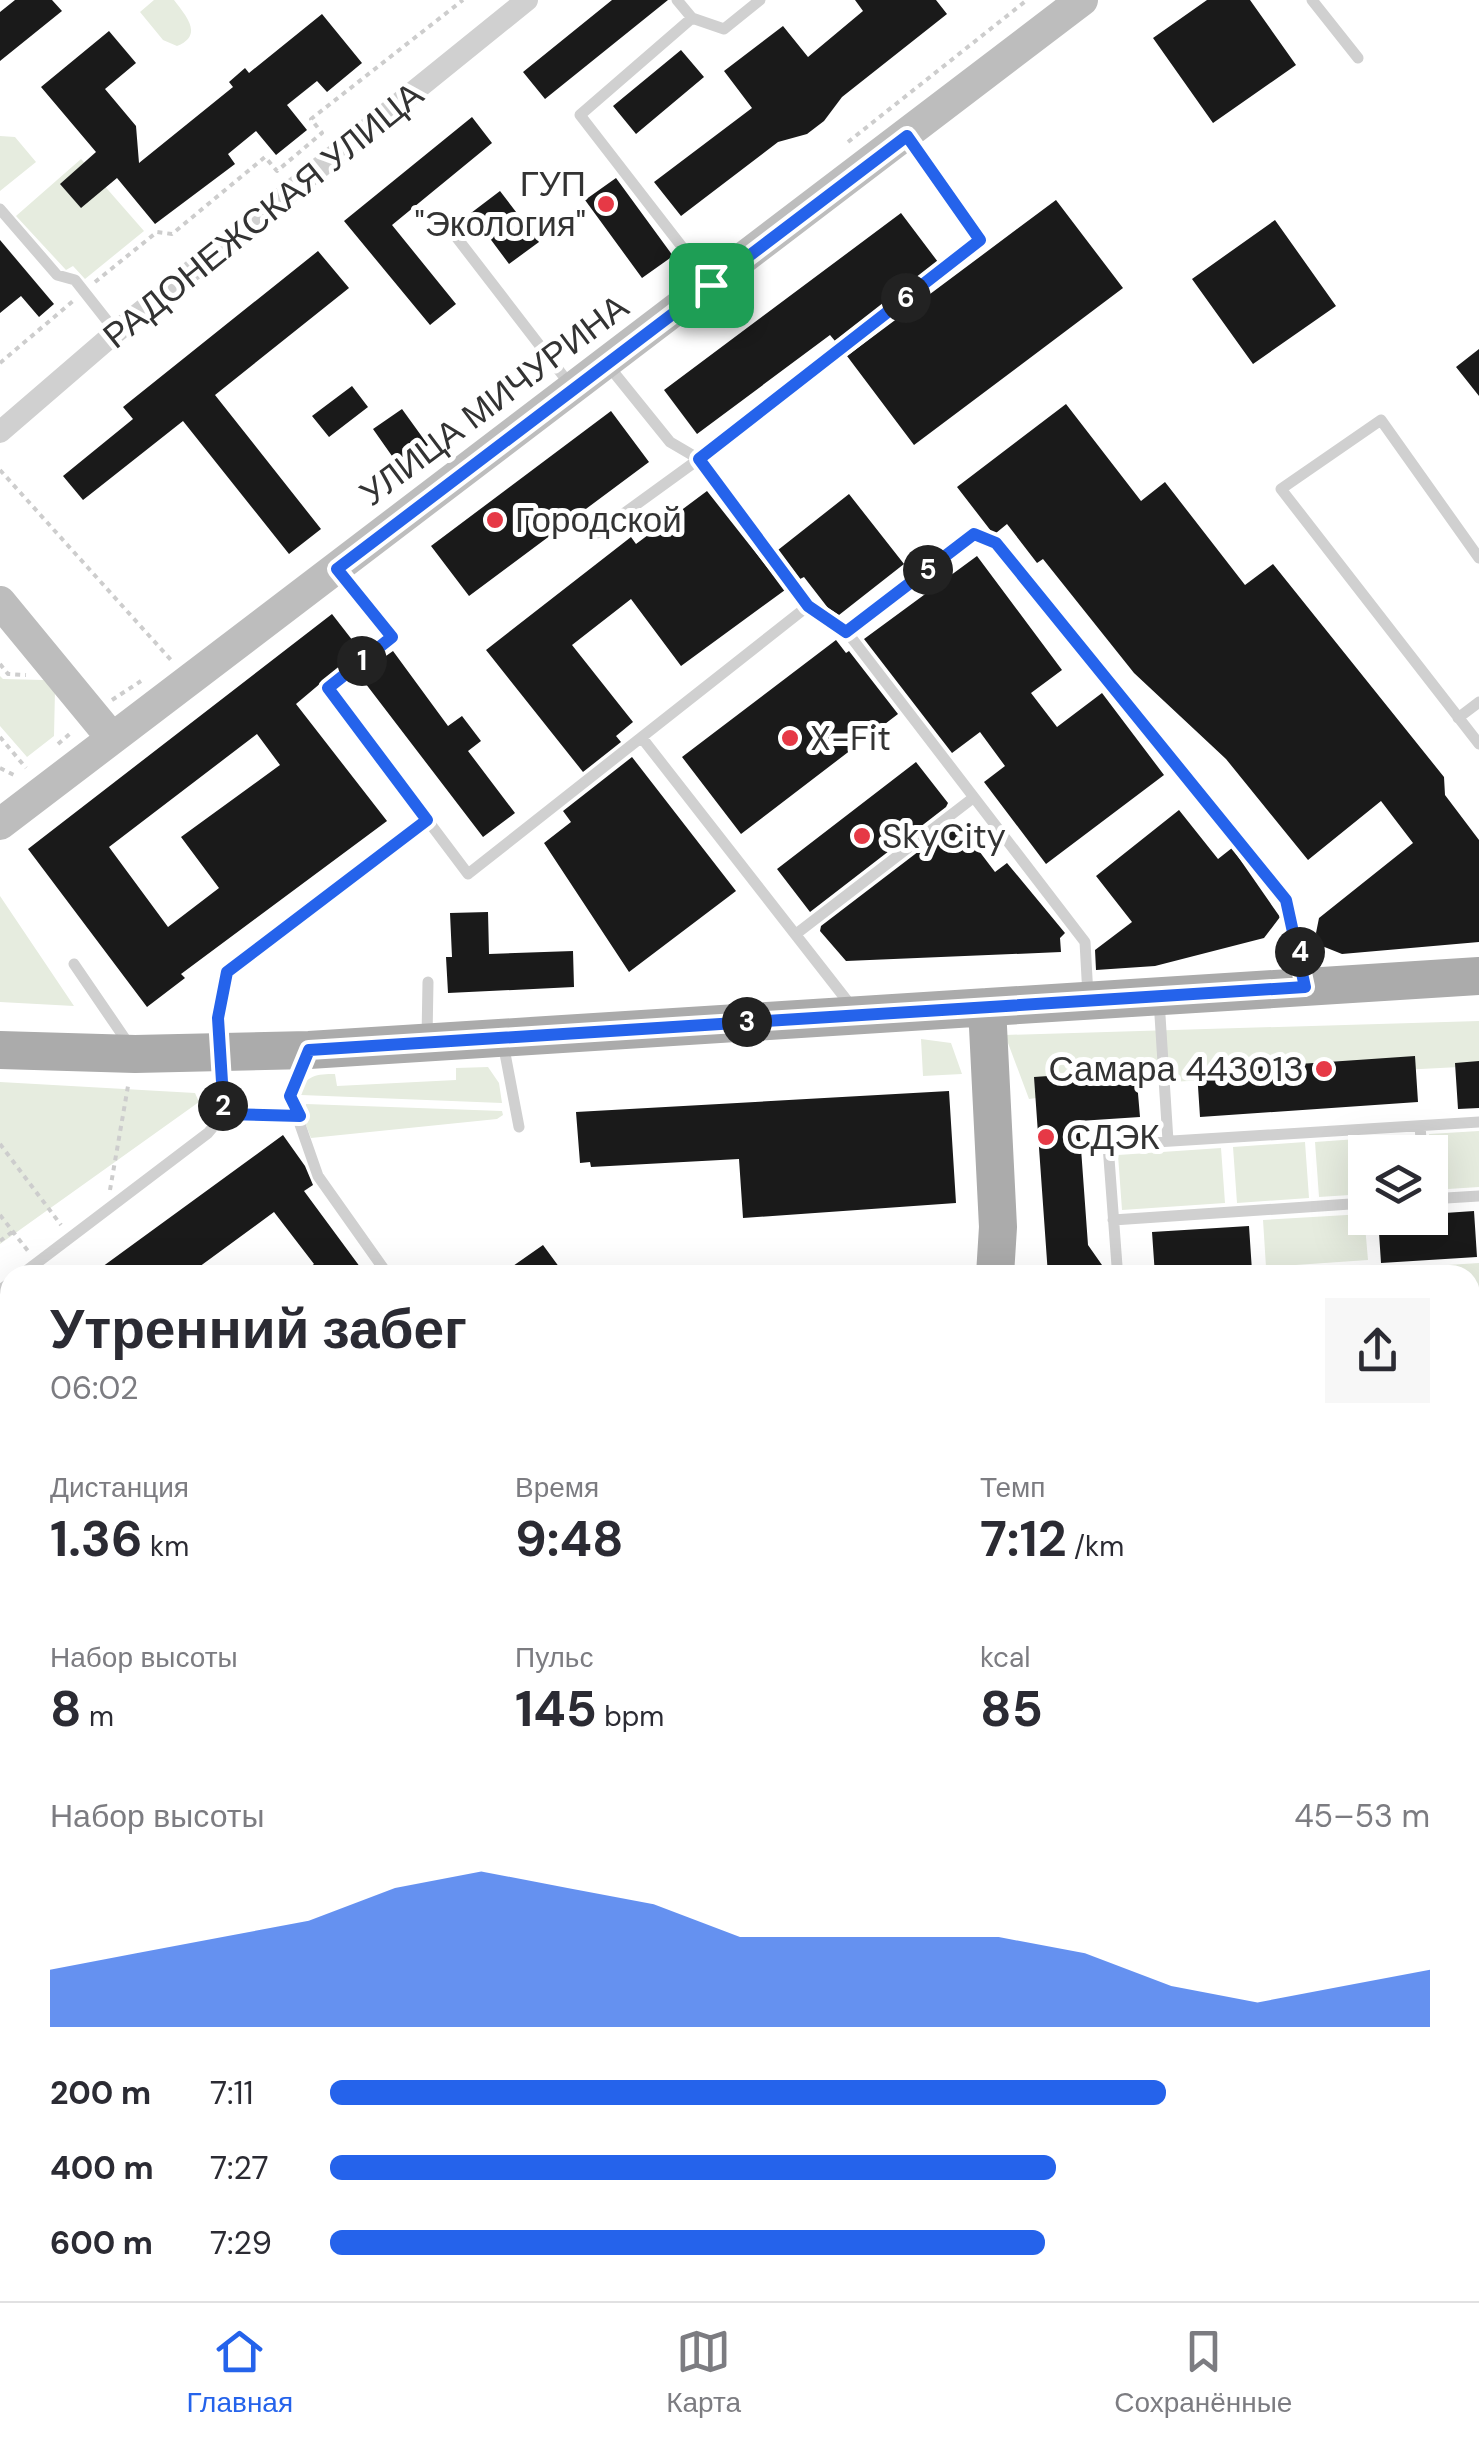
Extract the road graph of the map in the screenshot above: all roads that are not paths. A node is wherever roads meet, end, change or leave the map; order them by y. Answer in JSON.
{"nodes":[{"id":1,"x":528,"y":0,"type":"edge"},
{"id":2,"x":677,"y":0,"type":"edge"},
{"id":3,"x":760,"y":0,"type":"edge"},
{"id":4,"x":1082,"y":0,"type":"edge"},
{"id":5,"x":1312,"y":0,"type":"edge"},
{"id":6,"x":692,"y":18,"type":"junction"},
{"id":7,"x":1358,"y":58,"type":"dead end"},
{"id":8,"x":907,"y":136,"type":"junction"},
{"id":9,"x":0,"y":209,"type":"edge"},
{"id":10,"x":447,"y":225,"type":"dead end"},
{"id":11,"x":711,"y":285,"type":"junction"},
{"id":12,"x":116,"y":332,"type":"junction"},
{"id":13,"x":607,"y":364,"type":"junction"},
{"id":14,"x":574,"y":389,"type":"junction"},
{"id":15,"x":0,"y":432,"type":"edge"},
{"id":16,"x":699,"y":459,"type":"junction"},
{"id":17,"x":597,"y":533,"type":"dead end"},
{"id":18,"x":1479,"y":558,"type":"edge"},
{"id":19,"x":337,"y":569,"type":"junction"},
{"id":20,"x":0,"y":602,"type":"edge"},
{"id":21,"x":808,"y":606,"type":"junction"},
{"id":22,"x":846,"y":632,"type":"junction"},
{"id":23,"x":1479,"y":702,"type":"edge"},
{"id":24,"x":1458,"y":718,"type":"junction"},
{"id":25,"x":112,"y":738,"type":"junction"},
{"id":26,"x":642,"y":738,"type":"junction"},
{"id":27,"x":1479,"y":744,"type":"edge"},
{"id":28,"x":974,"y":798,"type":"junction"},
{"id":29,"x":427,"y":820,"type":"junction"},
{"id":30,"x":0,"y":824,"type":"edge"},
{"id":31,"x":796,"y":934,"type":"junction"},
{"id":32,"x":74,"y":964,"type":"dead end"},
{"id":33,"x":1479,"y":976,"type":"edge"},
{"id":34,"x":428,"y":982,"type":"dead end"},
{"id":35,"x":1305,"y":987,"type":"junction"},
{"id":36,"x":1159,"y":996,"type":"junction"},
{"id":37,"x":1089,"y":1000,"type":"junction"},
{"id":38,"x":986,"y":1006,"type":"junction"},
{"id":39,"x":858,"y":1015,"type":"junction"},
{"id":40,"x":502,"y":1038,"type":"junction"},
{"id":41,"x":427,"y":1042,"type":"junction"},
{"id":42,"x":0,"y":1050,"type":"edge"},
{"id":43,"x":309,"y":1050,"type":"junction"},
{"id":44,"x":222,"y":1053,"type":"junction"},
{"id":45,"x":132,"y":1070,"type":"junction"},
{"id":46,"x":224,"y":1114,"type":"junction"},
{"id":47,"x":300,"y":1116,"type":"junction"},
{"id":48,"x":1479,"y":1122,"type":"edge"},
{"id":49,"x":1420,"y":1126,"type":"junction"},
{"id":50,"x":519,"y":1127,"type":"dead end"},
{"id":51,"x":1421,"y":1135,"type":"edge"},
{"id":52,"x":1168,"y":1141,"type":"junction"},
{"id":53,"x":1479,"y":1196,"type":"edge"},
{"id":54,"x":1448,"y":1198,"type":"edge"},
{"id":55,"x":1348,"y":1204,"type":"edge"},
{"id":56,"x":1114,"y":1220,"type":"junction"},
{"id":57,"x":34,"y":1265,"type":"edge"},
{"id":58,"x":381,"y":1265,"type":"edge"},
{"id":59,"x":1012,"y":1265,"type":"edge"},
{"id":60,"x":1116,"y":1265,"type":"edge"}],
"edges":[{"from":1,"to":12,"type":"street","name":"РАДОНЕЖСКАЯ УЛИЦА"},
{"from":2,"to":6,"type":"lane"},
{"from":3,"to":6,"type":"lane"},
{"from":4,"to":8,"type":"main road","name":"УЛИЦА МИЧУРИНА"},
{"from":5,"to":7,"type":"lane"},
{"from":6,"to":11,"type":"lane"},
{"from":8,"to":11,"type":"main road","name":"УЛИЦА МИЧУРИНА"},
{"from":8,"to":16,"type":"lane"},
{"from":9,"to":12,"type":"lane"},
{"from":10,"to":14,"type":"lane"},
{"from":11,"to":13,"type":"main road","name":"УЛИЦА МИЧУРИНА"},
{"from":12,"to":15,"type":"street","name":"РАДОНЕЖСКАЯ УЛИЦА"},
{"from":13,"to":14,"type":"main road","name":"УЛИЦА МИЧУРИНА"},
{"from":13,"to":16,"type":"lane"},
{"from":14,"to":19,"type":"main road","name":"УЛИЦА МИЧУРИНА"},
{"from":16,"to":17,"type":"lane"},
{"from":16,"to":21,"type":"lane"},
{"from":18,"to":24,"type":"lane"},
{"from":19,"to":25,"type":"main road","name":"УЛИЦА МИЧУРИНА"},
{"from":19,"to":29,"type":"lane"},
{"from":20,"to":25,"type":"main road"},
{"from":21,"to":22,"type":"lane"},
{"from":21,"to":26,"type":"lane"},
{"from":22,"to":28,"type":"lane"},
{"from":22,"to":35,"type":"lane"},
{"from":23,"to":24,"type":"lane"},
{"from":24,"to":27,"type":"lane"},
{"from":25,"to":30,"type":"main road","name":"УЛИЦА МИЧУРИНА"},
{"from":26,"to":29,"type":"lane"},
{"from":26,"to":31,"type":"lane"},
{"from":28,"to":31,"type":"lane"},
{"from":28,"to":37,"type":"lane"},
{"from":29,"to":44,"type":"lane"},
{"from":31,"to":39,"type":"lane"},
{"from":32,"to":45,"type":"lane"},
{"from":33,"to":35,"type":"main road"},
{"from":34,"to":41,"type":"lane"},
{"from":35,"to":36,"type":"main road"},
{"from":36,"to":37,"type":"main road"},
{"from":36,"to":52,"type":"lane"},
{"from":37,"to":38,"type":"main road"},
{"from":38,"to":39,"type":"main road"},
{"from":38,"to":59,"type":"main road"},
{"from":39,"to":40,"type":"main road"},
{"from":40,"to":41,"type":"main road"},
{"from":40,"to":50,"type":"lane"},
{"from":41,"to":43,"type":"main road"},
{"from":42,"to":45,"type":"main road"},
{"from":43,"to":44,"type":"main road"},
{"from":43,"to":47,"type":"lane"},
{"from":44,"to":45,"type":"main road"},
{"from":44,"to":46,"type":"lane"},
{"from":46,"to":47,"type":"lane"},
{"from":46,"to":57,"type":"lane"},
{"from":47,"to":58,"type":"lane"},
{"from":48,"to":49,"type":"lane"},
{"from":49,"to":51,"type":"lane"},
{"from":49,"to":52,"type":"lane"},
{"from":52,"to":56,"type":"lane"},
{"from":53,"to":54,"type":"lane"},
{"from":55,"to":56,"type":"lane"},
{"from":56,"to":60,"type":"lane"}]}
